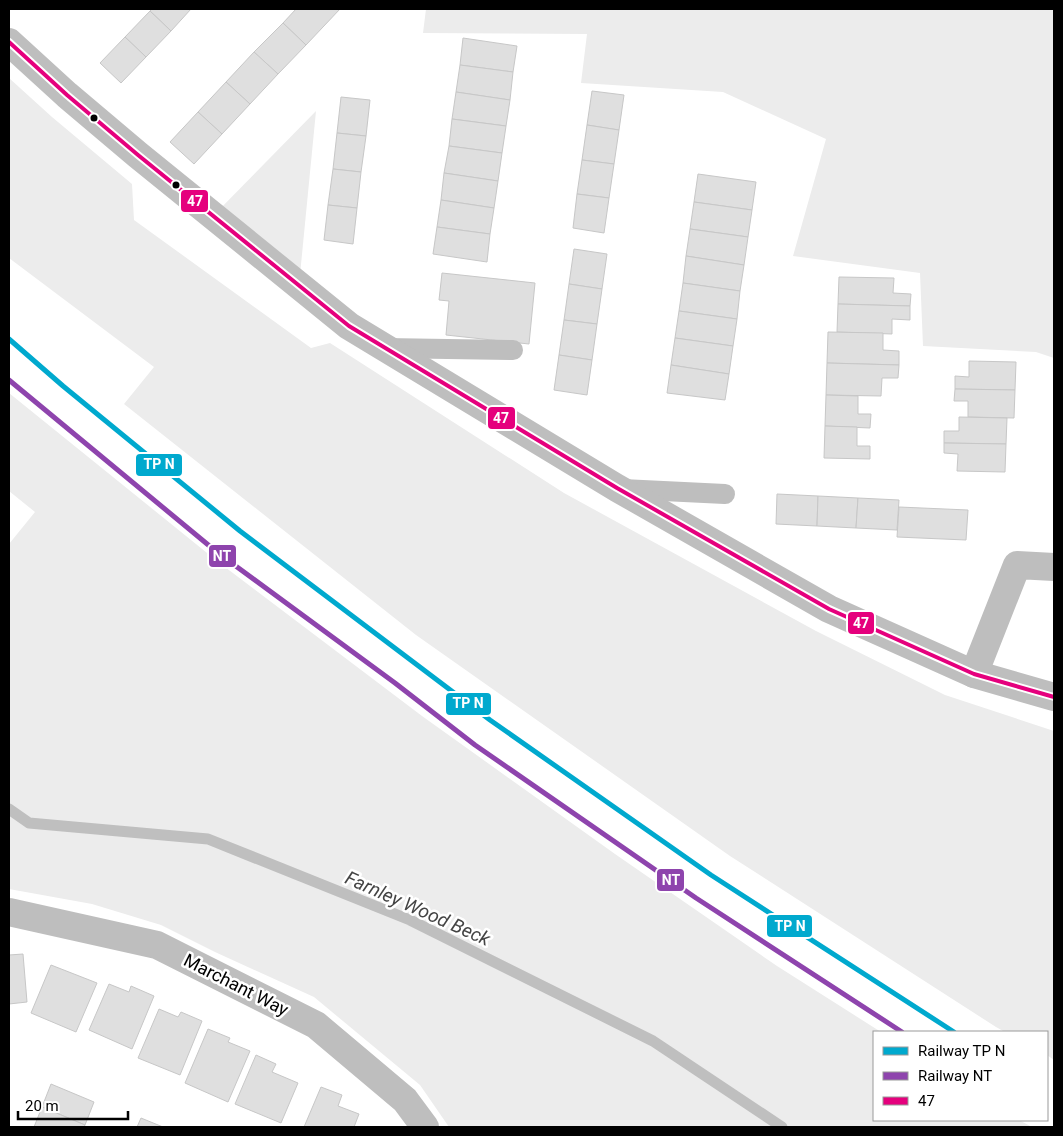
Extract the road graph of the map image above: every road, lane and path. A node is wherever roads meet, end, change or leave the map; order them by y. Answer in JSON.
{"nodes":[{"id":1,"x":9,"y":42,"type":"edge"},
{"id":2,"x":385,"y":348,"type":"junction"},
{"id":3,"x":513,"y":350,"type":"dead end"},
{"id":4,"x":617,"y":488,"type":"junction"},
{"id":5,"x":725,"y":494,"type":"dead end"},
{"id":6,"x":1054,"y":567,"type":"edge"},
{"id":7,"x":974,"y":674,"type":"junction"},
{"id":8,"x":1054,"y":697,"type":"edge"},
{"id":9,"x":9,"y":912,"type":"edge"},
{"id":10,"x":425,"y":1127,"type":"edge"}],
"edges":[{"from":1,"to":2,"type":"street"},
{"from":2,"to":3,"type":"lane"},
{"from":2,"to":4,"type":"street"},
{"from":4,"to":5,"type":"lane"},
{"from":4,"to":7,"type":"street"},
{"from":6,"to":7,"type":"street"},
{"from":7,"to":8,"type":"street"},
{"from":9,"to":10,"type":"street","name":"Marchant Way"}]}
